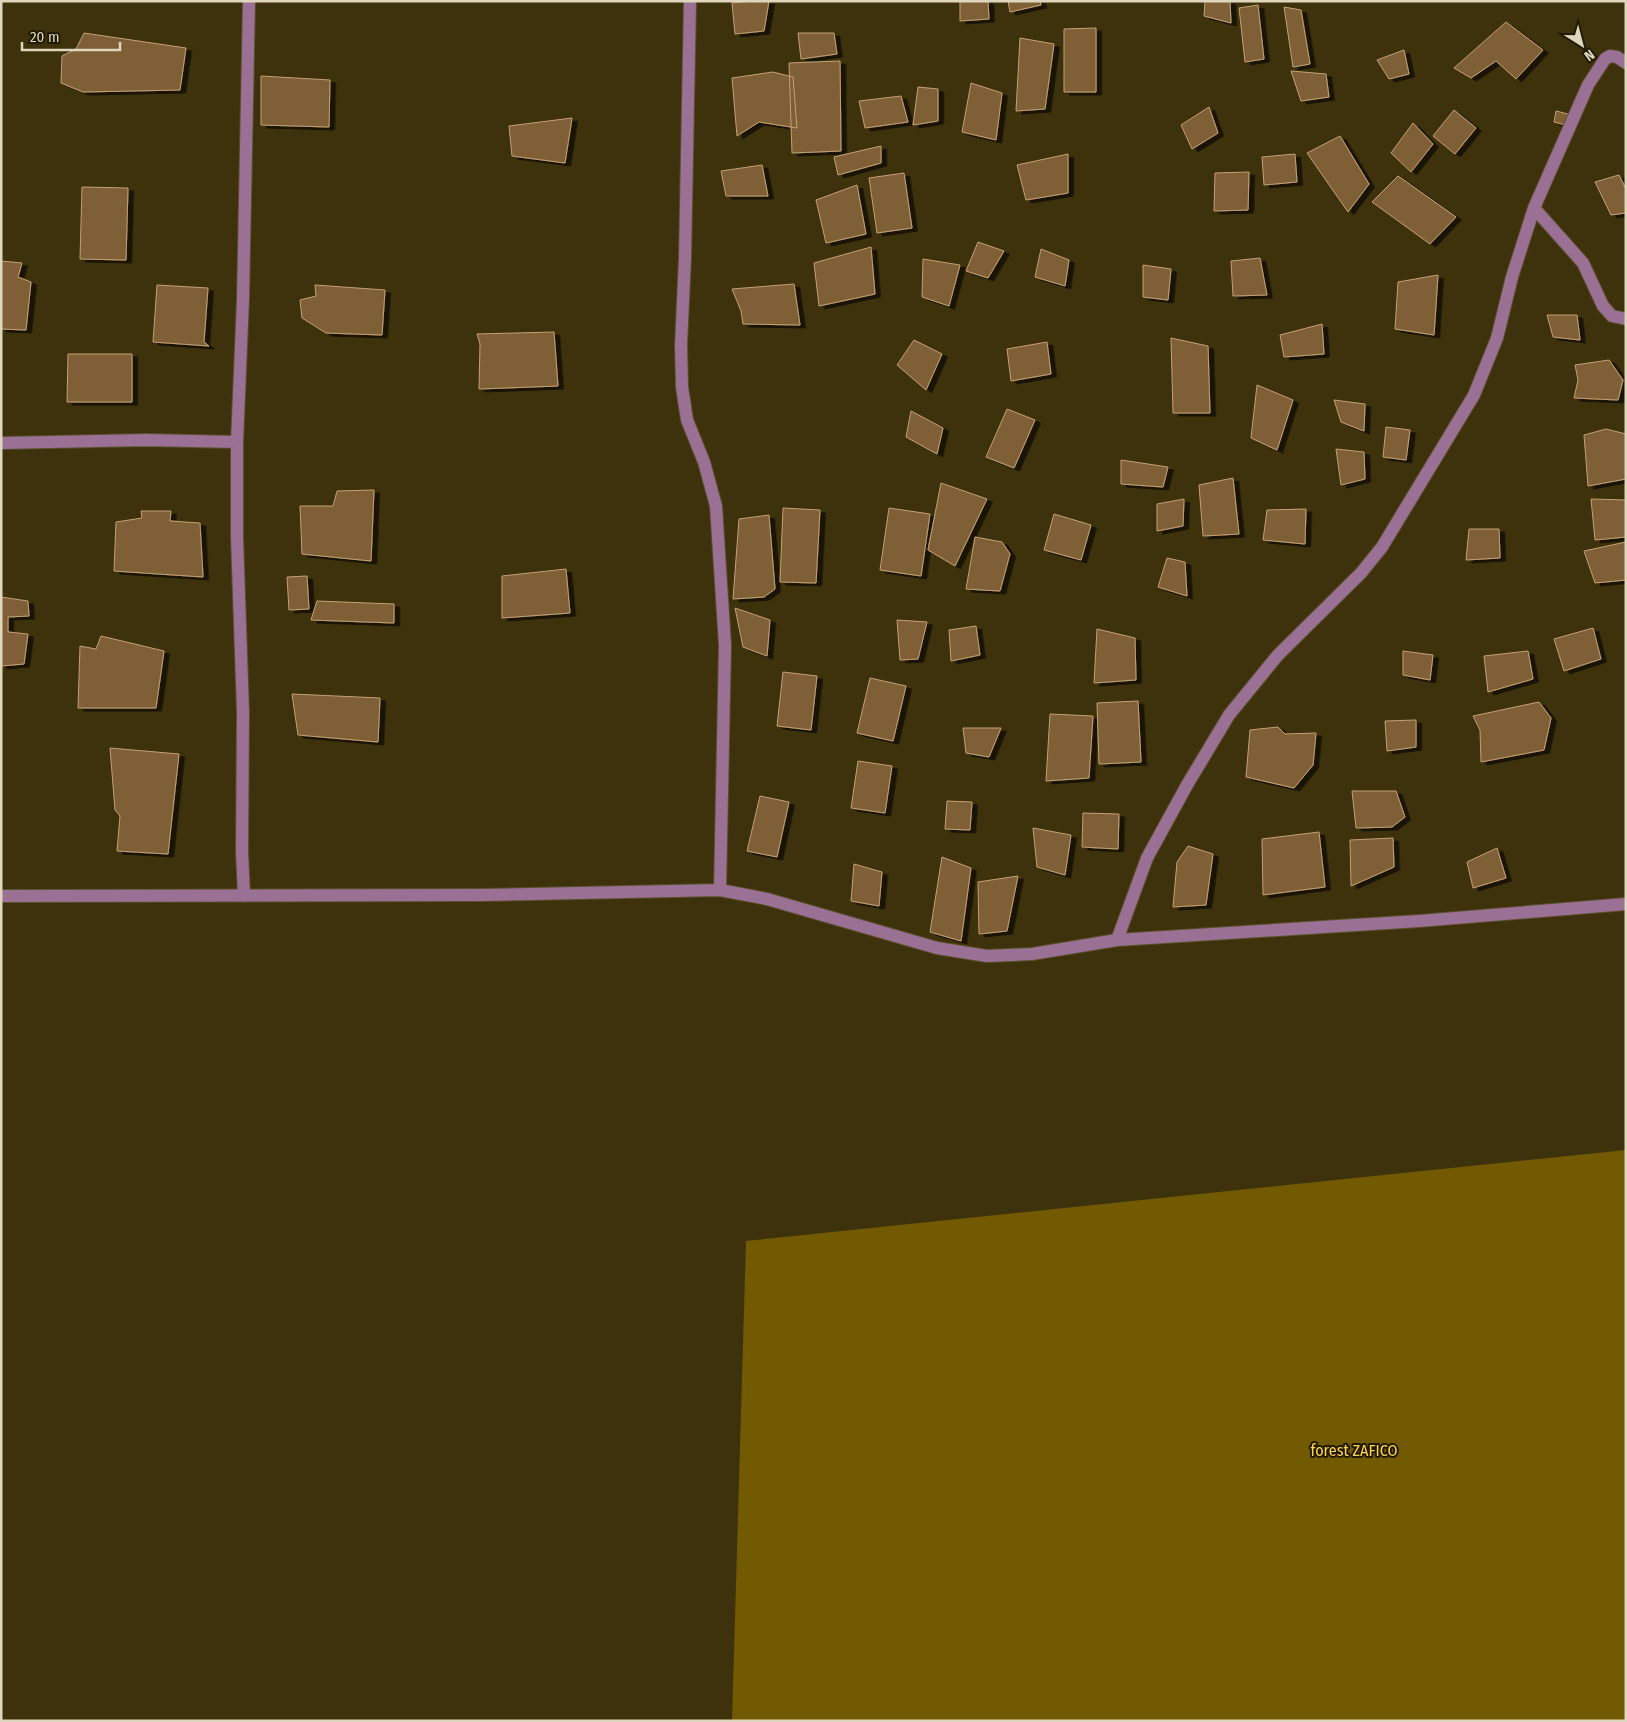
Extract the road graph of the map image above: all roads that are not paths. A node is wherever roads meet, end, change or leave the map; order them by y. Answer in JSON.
{"nodes":[{"id":1,"x":249,"y":1,"type":"edge"},
{"id":2,"x":690,"y":1,"type":"edge"},
{"id":3,"x":1626,"y":63,"type":"edge"},
{"id":4,"x":1534,"y":208,"type":"junction"},
{"id":5,"x":1626,"y":319,"type":"edge"},
{"id":6,"x":237,"y":442,"type":"junction"},
{"id":7,"x":1,"y":443,"type":"edge"},
{"id":8,"x":720,"y":890,"type":"junction"},
{"id":9,"x":1,"y":896,"type":"edge"},
{"id":10,"x":244,"y":896,"type":"junction"},
{"id":11,"x":1626,"y":904,"type":"edge"},
{"id":12,"x":1117,"y":940,"type":"junction"}],
"edges":[{"from":1,"to":6,"type":"street"},
{"from":2,"to":8,"type":"street"},
{"from":3,"to":4,"type":"street"},
{"from":4,"to":5,"type":"street"},
{"from":4,"to":12,"type":"street"},
{"from":6,"to":7,"type":"street"},
{"from":6,"to":10,"type":"street"},
{"from":8,"to":10,"type":"street"},
{"from":8,"to":12,"type":"street"},
{"from":9,"to":10,"type":"street"},
{"from":11,"to":12,"type":"street"}]}
